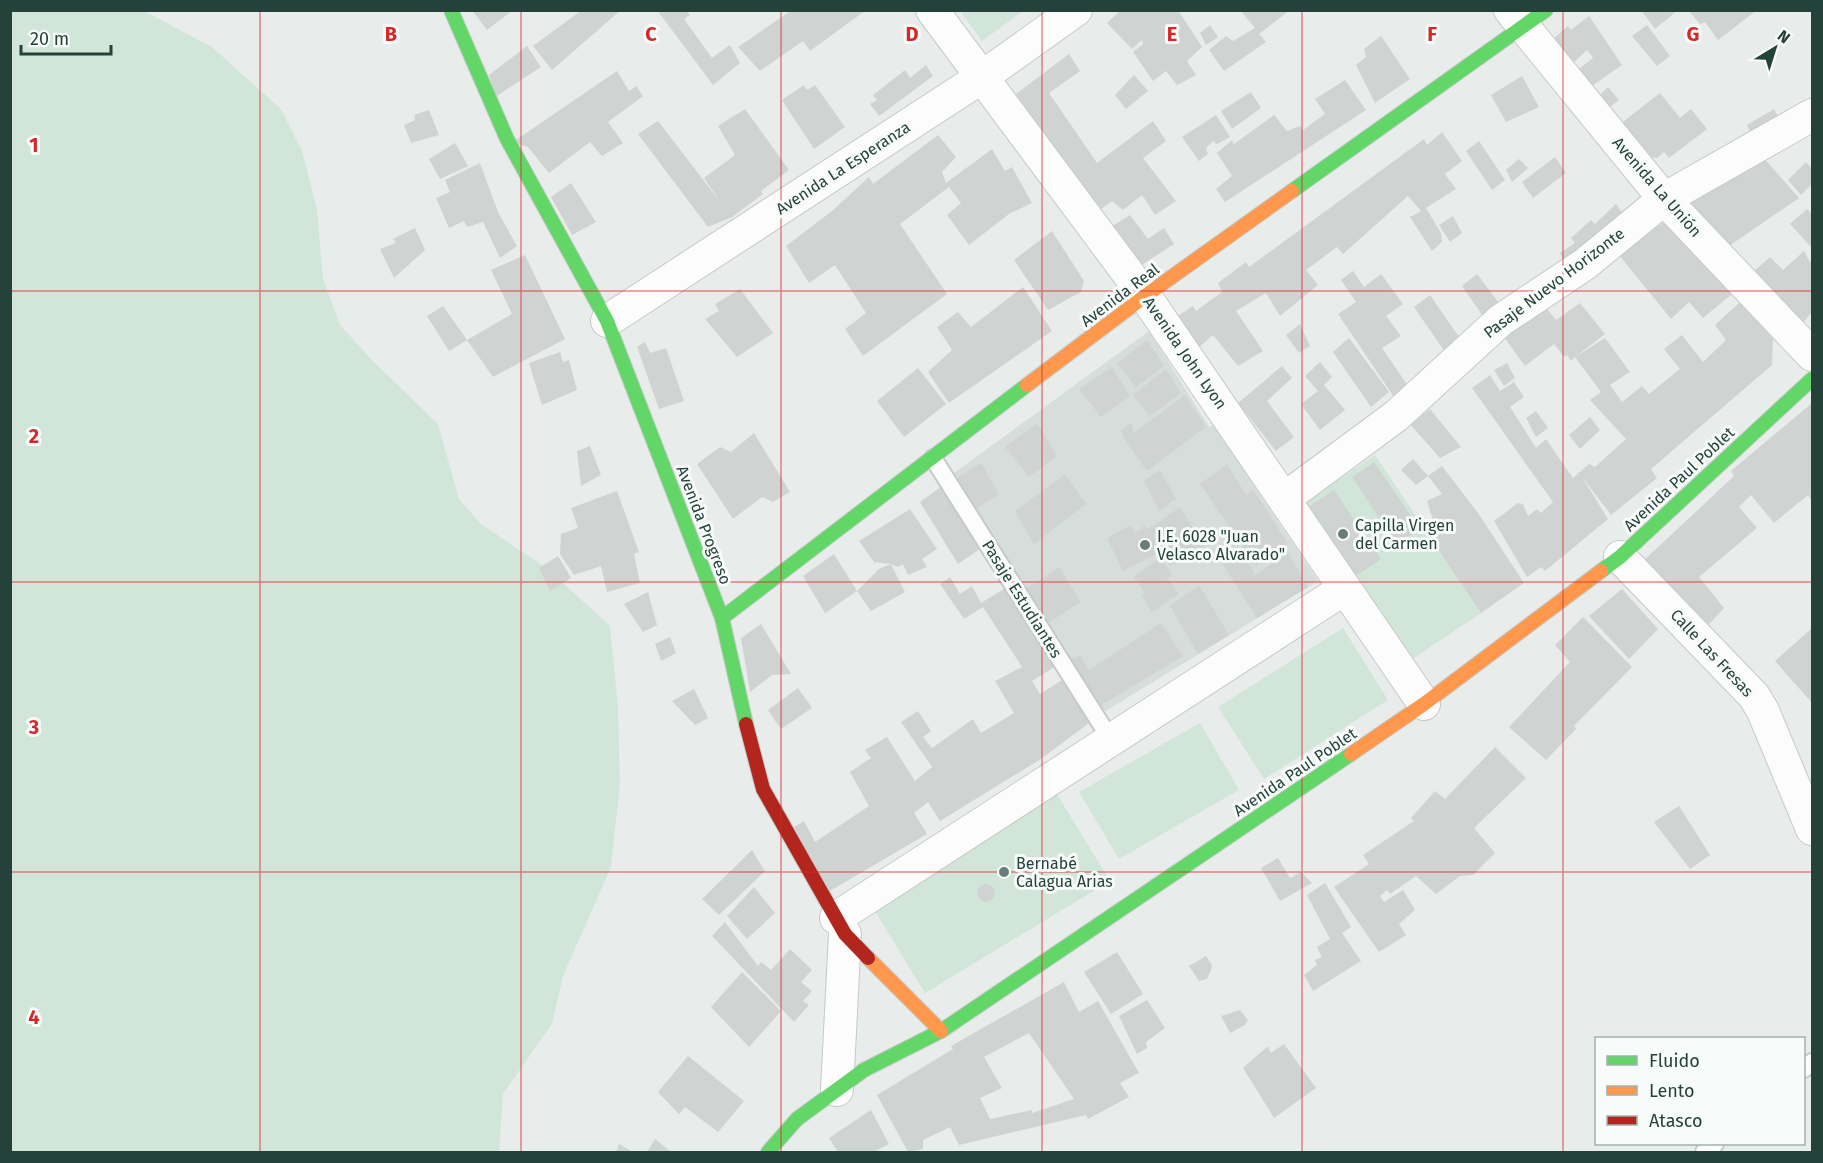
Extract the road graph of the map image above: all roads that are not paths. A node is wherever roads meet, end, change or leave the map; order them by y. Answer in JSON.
{"nodes":[{"id":1,"x":451,"y":10,"type":"edge"},
{"id":2,"x":932,"y":10,"type":"edge"},
{"id":3,"x":1076,"y":10,"type":"edge"},
{"id":4,"x":1526,"y":16,"type":"edge"},
{"id":5,"x":982,"y":77,"type":"junction"},
{"id":6,"x":1812,"y":115,"type":"edge"},
{"id":7,"x":1664,"y":199,"type":"junction"},
{"id":8,"x":1145,"y":296,"type":"junction"},
{"id":9,"x":607,"y":321,"type":"junction"},
{"id":10,"x":1812,"y":355,"type":"edge"},
{"id":11,"x":1812,"y":379,"type":"edge"},
{"id":12,"x":933,"y":458,"type":"junction"},
{"id":13,"x":1285,"y":498,"type":"junction"},
{"id":14,"x":1620,"y":557,"type":"junction"},
{"id":15,"x":1344,"y":589,"type":"junction"},
{"id":16,"x":722,"y":618,"type":"junction"},
{"id":17,"x":1424,"y":704,"type":"junction"},
{"id":18,"x":1111,"y":740,"type":"junction"},
{"id":19,"x":1812,"y":828,"type":"edge"},
{"id":20,"x":841,"y":926,"type":"junction"},
{"id":21,"x":941,"y":1031,"type":"junction"},
{"id":22,"x":837,"y":1090,"type":"junction"},
{"id":23,"x":768,"y":1152,"type":"edge"}],
"edges":[{"from":1,"to":9,"type":"street","name":"Avenida Progreso"},
{"from":2,"to":5,"type":"street","name":"Avenida John Lyon"},
{"from":3,"to":5,"type":"street","name":"Avenida La Esperanza"},
{"from":4,"to":7,"type":"street","name":"Avenida La Unión"},
{"from":4,"to":8,"type":"street","name":"Avenida Real"},
{"from":5,"to":8,"type":"street","name":"Avenida John Lyon"},
{"from":5,"to":9,"type":"street","name":"Avenida La Esperanza"},
{"from":6,"to":7,"type":"street","name":"Pasaje Nuevo Horizonte"},
{"from":7,"to":10,"type":"street","name":"Avenida La Unión"},
{"from":7,"to":13,"type":"street","name":"Pasaje Nuevo Horizonte"},
{"from":8,"to":12,"type":"street","name":"Avenida Real"},
{"from":8,"to":13,"type":"street","name":"Avenida John Lyon"},
{"from":9,"to":16,"type":"street","name":"Avenida Progreso"},
{"from":11,"to":14,"type":"street","name":"Avenida Paul Poblet"},
{"from":12,"to":16,"type":"street","name":"Avenida Real"},
{"from":12,"to":18,"type":"lane","name":"Pasaje Estudiantes"},
{"from":13,"to":15,"type":"street","name":"Avenida John Lyon"},
{"from":14,"to":17,"type":"street","name":"Avenida Paul Poblet"},
{"from":14,"to":19,"type":"street","name":"Calle Las Fresas"},
{"from":15,"to":17,"type":"street","name":"Avenida John Lyon"},
{"from":15,"to":18,"type":"street"},
{"from":16,"to":20,"type":"street","name":"Avenida Progreso"},
{"from":17,"to":21,"type":"street","name":"Avenida Paul Poblet"},
{"from":18,"to":20,"type":"street"},
{"from":20,"to":21,"type":"street","name":"Avenida Progreso"},
{"from":20,"to":22,"type":"street"},
{"from":21,"to":22,"type":"street","name":"Avenida Paul Poblet"},
{"from":22,"to":23,"type":"street","name":"Avenida Paul Poblet"}]}
